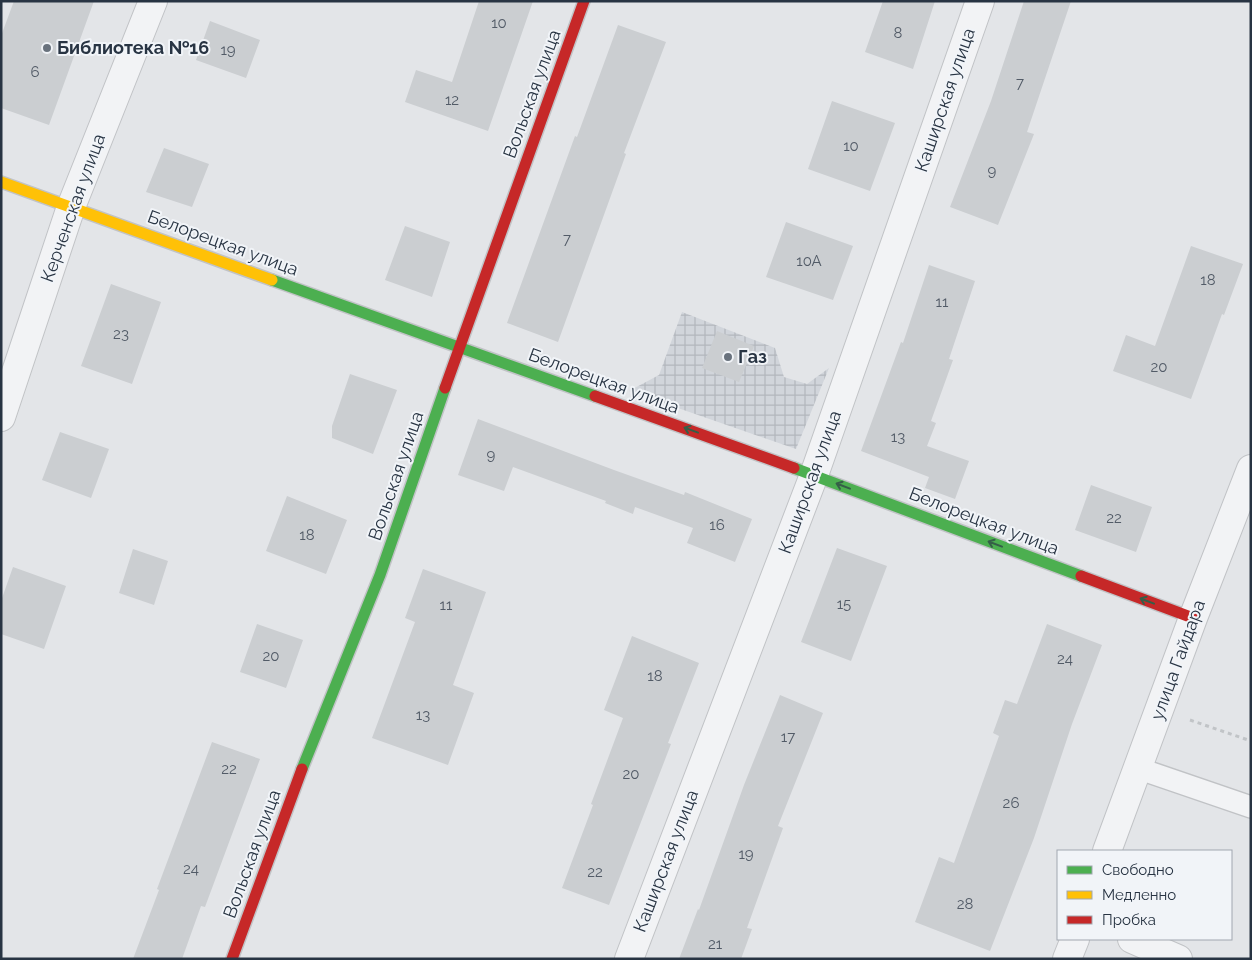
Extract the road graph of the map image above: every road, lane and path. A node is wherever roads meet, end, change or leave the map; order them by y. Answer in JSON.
{"nodes":[{"id":1,"x":153,"y":1,"type":"edge"},
{"id":2,"x":584,"y":1,"type":"edge"},
{"id":3,"x":980,"y":1,"type":"edge"},
{"id":4,"x":1,"y":182,"type":"edge"},
{"id":5,"x":71,"y":207,"type":"junction"},
{"id":6,"x":459,"y":347,"type":"junction"},
{"id":7,"x":1,"y":417,"type":"edge"},
{"id":8,"x":1251,"y":468,"type":"edge"},
{"id":9,"x":814,"y":475,"type":"junction"},
{"id":10,"x":1193,"y":618,"type":"junction"},
{"id":11,"x":1137,"y":768,"type":"junction"},
{"id":12,"x":1251,"y":807,"type":"edge"},
{"id":13,"x":1107,"y":850,"type":"edge"},
{"id":14,"x":1075,"y":940,"type":"edge"},
{"id":15,"x":1134,"y":940,"type":"edge"},
{"id":16,"x":232,"y":959,"type":"edge"},
{"id":17,"x":628,"y":959,"type":"edge"},
{"id":18,"x":1067,"y":959,"type":"edge"},
{"id":19,"x":1178,"y":959,"type":"edge"}],
"edges":[{"from":1,"to":5,"type":"street","name":"Керченская улица"},
{"from":2,"to":6,"type":"street","name":"Вольская улица"},
{"from":3,"to":9,"type":"street","name":"Каширская улица"},
{"from":4,"to":5,"type":"street","name":"Белорецкая улица"},
{"from":5,"to":6,"type":"street","name":"Белорецкая улица"},
{"from":5,"to":7,"type":"street","name":"Керченская улица"},
{"from":9,"to":6,"type":"street","name":"Белорецкая улица","one_way":true},
{"from":6,"to":16,"type":"street","name":"Вольская улица"},
{"from":8,"to":10,"type":"street","name":"улица Гайдара"},
{"from":10,"to":9,"type":"street","name":"Белорецкая улица","one_way":true},
{"from":9,"to":17,"type":"street","name":"Каширская улица"},
{"from":10,"to":11,"type":"street","name":"улица Гайдара"},
{"from":11,"to":12,"type":"lane"},
{"from":11,"to":13,"type":"street","name":"улица Гайдара"},
{"from":14,"to":18,"type":"street"},
{"from":15,"to":19,"type":"street"}]}
